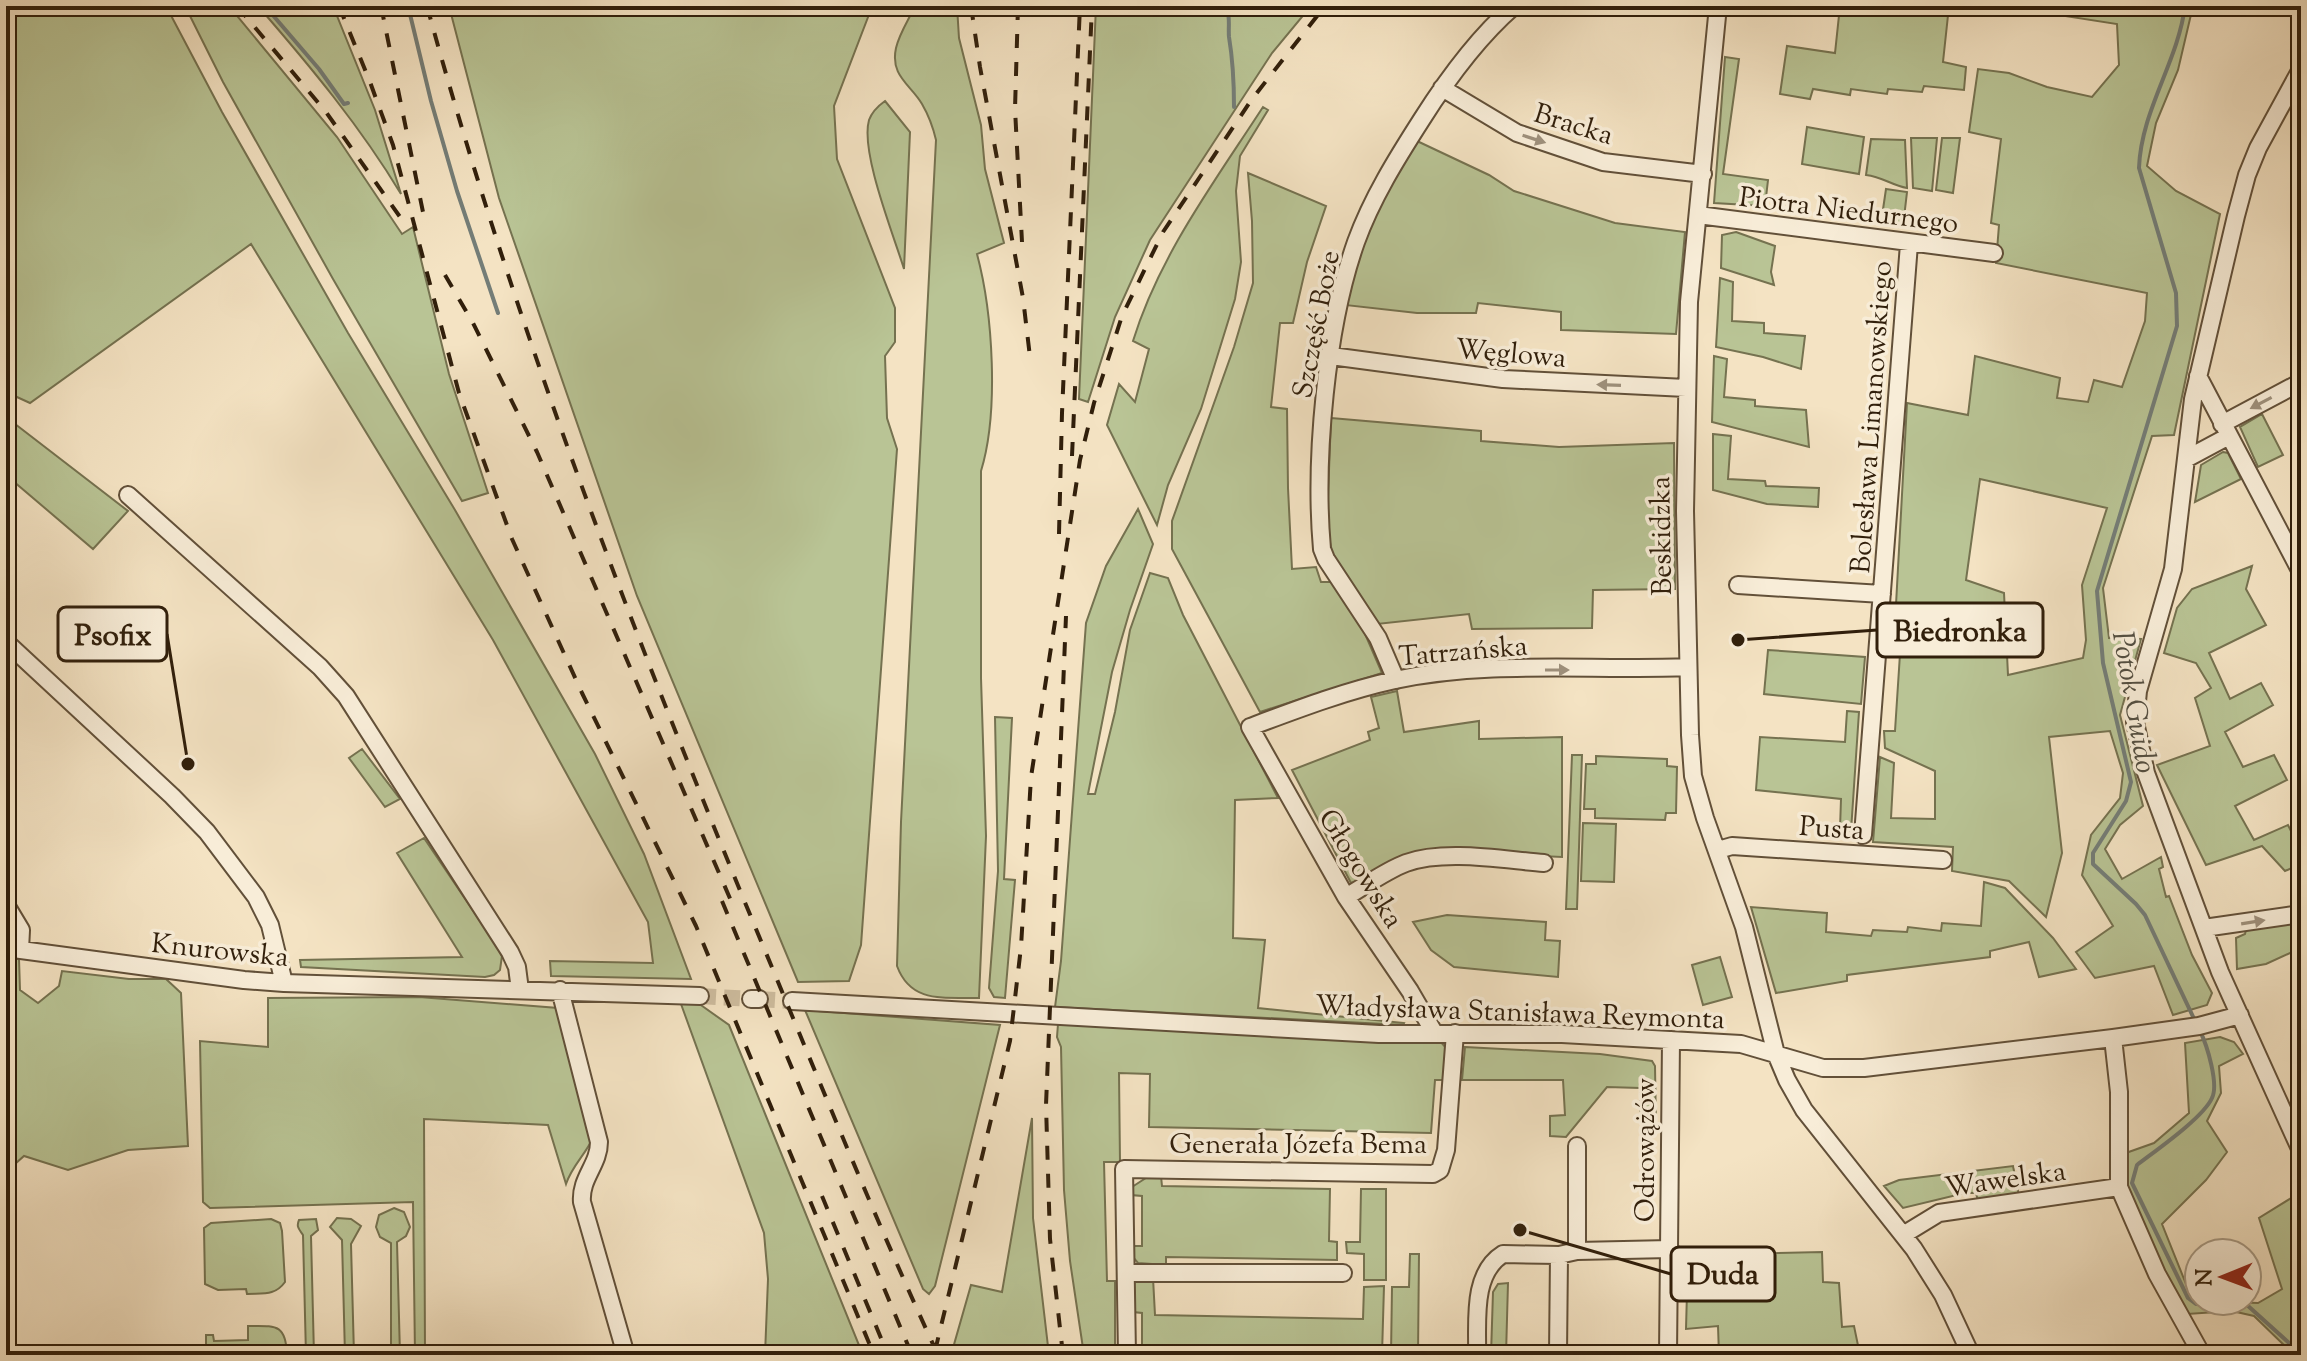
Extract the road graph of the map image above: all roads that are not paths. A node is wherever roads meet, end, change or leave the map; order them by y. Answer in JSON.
{"nodes":[{"id":1,"x":1514,"y":6,"type":"edge"},
{"id":2,"x":1718,"y":6,"type":"edge"},
{"id":3,"x":2301,"y":69,"type":"edge"},
{"id":4,"x":1442,"y":88,"type":"junction"},
{"id":5,"x":1703,"y":174,"type":"junction"},
{"id":6,"x":1698,"y":215,"type":"junction"},
{"id":7,"x":1909,"y":244,"type":"junction"},
{"id":8,"x":1994,"y":253,"type":"dead end"},
{"id":9,"x":1331,"y":356,"type":"junction"},
{"id":10,"x":2198,"y":376,"type":"junction"},
{"id":11,"x":2301,"y":382,"type":"edge"},
{"id":12,"x":1686,"y":388,"type":"junction"},
{"id":13,"x":2225,"y":430,"type":"junction"},
{"id":14,"x":2186,"y":459,"type":"junction"},
{"id":15,"x":128,"y":495,"type":"dead end"},
{"id":16,"x":2301,"y":572,"type":"edge"},
{"id":17,"x":1738,"y":585,"type":"dead end"},
{"id":18,"x":1882,"y":594,"type":"junction"},
{"id":19,"x":6,"y":642,"type":"edge"},
{"id":20,"x":1688,"y":667,"type":"junction"},
{"id":21,"x":1396,"y":680,"type":"junction"},
{"id":22,"x":1250,"y":727,"type":"joint"},
{"id":23,"x":1863,"y":835,"type":"dead end"},
{"id":24,"x":1718,"y":850,"type":"junction"},
{"id":25,"x":1943,"y":860,"type":"dead end"},
{"id":26,"x":1544,"y":863,"type":"dead end"},
{"id":27,"x":1346,"y":897,"type":"junction"},
{"id":28,"x":6,"y":905,"type":"edge"},
{"id":29,"x":2301,"y":914,"type":"edge"},
{"id":30,"x":2204,"y":928,"type":"junction"},
{"id":31,"x":13,"y":949,"type":"edge"},
{"id":32,"x":284,"y":983,"type":"junction"},
{"id":33,"x":520,"y":990,"type":"junction"},
{"id":34,"x":560,"y":990,"type":"junction"},
{"id":35,"x":700,"y":996,"type":"tunnel mouth"},
{"id":36,"x":792,"y":1001,"type":"tunnel mouth"},
{"id":37,"x":2240,"y":1015,"type":"junction"},
{"id":38,"x":1455,"y":1033,"type":"junction"},
{"id":39,"x":1435,"y":1034,"type":"junction"},
{"id":40,"x":2113,"y":1038,"type":"junction"},
{"id":41,"x":1671,"y":1040,"type":"junction"},
{"id":42,"x":1776,"y":1054,"type":"junction"},
{"id":43,"x":1577,"y":1146,"type":"dead end"},
{"id":44,"x":2301,"y":1151,"type":"edge"},
{"id":45,"x":2119,"y":1187,"type":"junction"},
{"id":46,"x":1903,"y":1235,"type":"junction"},
{"id":47,"x":1670,"y":1249,"type":"junction"},
{"id":48,"x":1577,"y":1251,"type":"junction"},
{"id":49,"x":1559,"y":1255,"type":"junction"},
{"id":50,"x":1126,"y":1273,"type":"junction"},
{"id":51,"x":1343,"y":1273,"type":"dead end"},
{"id":52,"x":626,"y":1355,"type":"edge"},
{"id":53,"x":1127,"y":1355,"type":"edge"},
{"id":54,"x":1477,"y":1355,"type":"edge"},
{"id":55,"x":1558,"y":1355,"type":"edge"},
{"id":56,"x":1668,"y":1355,"type":"edge"},
{"id":57,"x":1971,"y":1355,"type":"edge"},
{"id":58,"x":2202,"y":1355,"type":"edge"}],
"edges":[{"from":1,"to":4,"type":"street","name":"Szczęść Boże"},
{"from":2,"to":5,"type":"street","name":"Beskidzka"},
{"from":3,"to":10,"type":"street"},
{"from":4,"to":5,"type":"street","name":"Bracka","one_way":true},
{"from":4,"to":9,"type":"street","name":"Szczęść Boże"},
{"from":5,"to":6,"type":"street","name":"Beskidzka"},
{"from":6,"to":7,"type":"street","name":"Piotra Niedurnego"},
{"from":6,"to":12,"type":"street","name":"Beskidzka"},
{"from":7,"to":8,"type":"street","name":"Piotra Niedurnego"},
{"from":7,"to":18,"type":"street","name":"Bolesława Limanowskiego"},
{"from":12,"to":9,"type":"street","name":"Węglowa","one_way":true},
{"from":9,"to":21,"type":"street","name":"Szczęść Boże"},
{"from":10,"to":13,"type":"street"},
{"from":10,"to":14,"type":"street"},
{"from":11,"to":13,"type":"street","one_way":true},
{"from":12,"to":20,"type":"street","name":"Beskidzka"},
{"from":13,"to":14,"type":"street"},
{"from":13,"to":16,"type":"street"},
{"from":14,"to":30,"type":"street"},
{"from":15,"to":33,"type":"street"},
{"from":17,"to":18,"type":"street","name":"Bolesława Limanowskiego"},
{"from":18,"to":23,"type":"street","name":"Bolesława Limanowskiego"},
{"from":19,"to":32,"type":"street"},
{"from":21,"to":20,"type":"street","name":"Tatrzańska","one_way":true},
{"from":20,"to":24,"type":"street","name":"Beskidzka"},
{"from":21,"to":22,"type":"street","name":"Tatrzańska"},
{"from":22,"to":27,"type":"street","name":"Głogowska"},
{"from":24,"to":25,"type":"street","name":"Pusta"},
{"from":24,"to":42,"type":"street","name":"Beskidzka"},
{"from":26,"to":27,"type":"street"},
{"from":27,"to":39,"type":"street","name":"Głogowska"},
{"from":28,"to":31,"type":"street"},
{"from":30,"to":29,"type":"street","one_way":true},
{"from":30,"to":37,"type":"street"},
{"from":31,"to":32,"type":"street","name":"Knurowska"},
{"from":32,"to":33,"type":"street","name":"Knurowska"},
{"from":33,"to":34,"type":"street"},
{"from":34,"to":35,"type":"street"},
{"from":34,"to":52,"type":"street"},
{"from":36,"to":39,"type":"street","name":"Władysława Stanisława Reymonta"},
{"from":37,"to":40,"type":"street","name":"Władysława Stanisława Reymonta"},
{"from":37,"to":44,"type":"street"},
{"from":38,"to":39,"type":"street","name":"Władysława Stanisława Reymonta"},
{"from":38,"to":41,"type":"street","name":"Władysława Stanisława Reymonta"},
{"from":38,"to":50,"type":"street","name":"Generała Józefa Bema"},
{"from":40,"to":42,"type":"street","name":"Władysława Stanisława Reymonta"},
{"from":40,"to":45,"type":"street"},
{"from":41,"to":42,"type":"street","name":"Władysława Stanisława Reymonta"},
{"from":41,"to":47,"type":"street","name":"Odrowążów"},
{"from":42,"to":46,"type":"street","name":"Beskidzka"},
{"from":43,"to":48,"type":"street"},
{"from":45,"to":46,"type":"street","name":"Wawelska"},
{"from":45,"to":58,"type":"street"},
{"from":46,"to":57,"type":"street","name":"Beskidzka"},
{"from":47,"to":48,"type":"street"},
{"from":47,"to":56,"type":"street","name":"Odrowążów"},
{"from":48,"to":49,"type":"street"},
{"from":49,"to":54,"type":"street"},
{"from":49,"to":55,"type":"street"},
{"from":50,"to":51,"type":"street"},
{"from":50,"to":53,"type":"street","name":"Generała Józefa Bema"}]}
